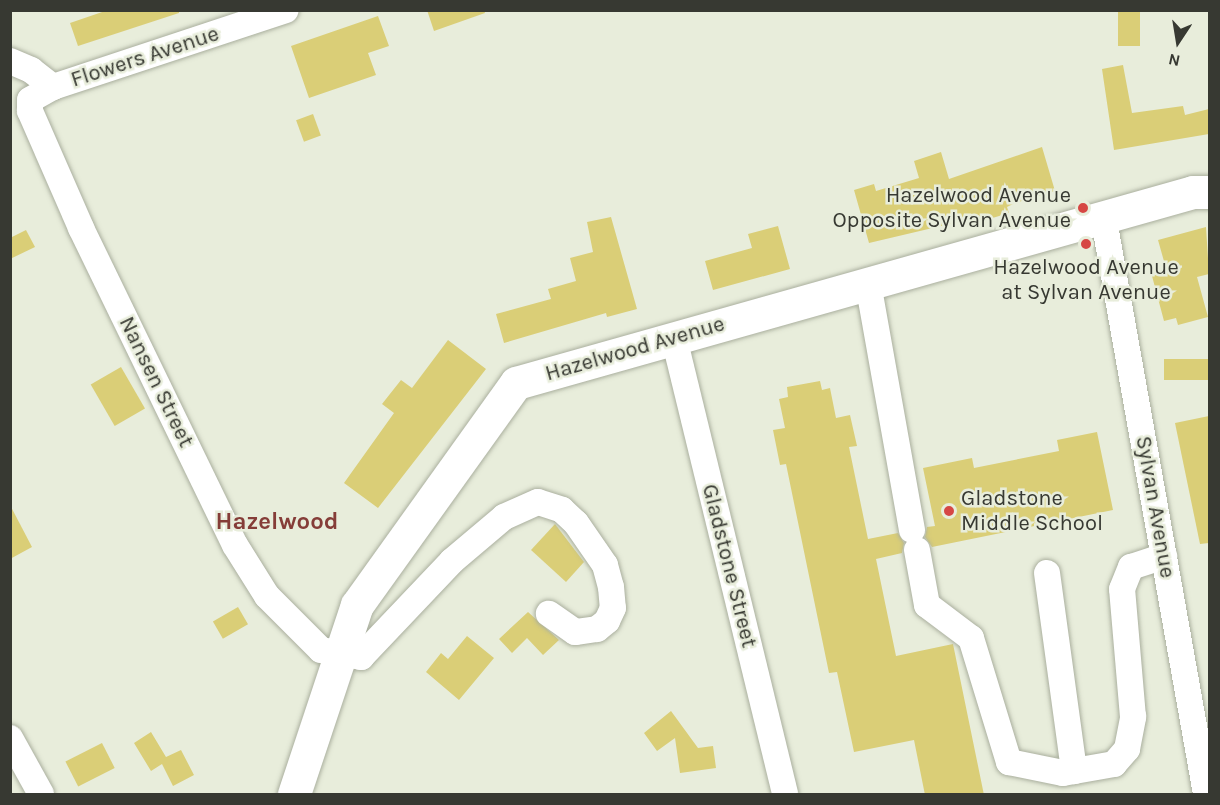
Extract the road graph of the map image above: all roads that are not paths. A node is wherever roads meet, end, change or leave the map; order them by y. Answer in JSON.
{"nodes":[{"id":1,"x":286,"y":10,"type":"edge"},
{"id":2,"x":10,"y":61,"type":"edge"},
{"id":3,"x":53,"y":87,"type":"junction"},
{"id":4,"x":1209,"y":192,"type":"edge"},
{"id":5,"x":1104,"y":220,"type":"junction"},
{"id":6,"x":868,"y":283,"type":"junction"},
{"id":7,"x":674,"y":338,"type":"junction"},
{"id":8,"x":1164,"y":556,"type":"junction"},
{"id":9,"x":1047,"y":573,"type":"dead end"},
{"id":10,"x":549,"y":614,"type":"dead end"},
{"id":11,"x":339,"y":653,"type":"junction"},
{"id":12,"x":10,"y":738,"type":"edge"},
{"id":13,"x":1074,"y":771,"type":"junction"},
{"id":14,"x":41,"y":795,"type":"edge"},
{"id":15,"x":294,"y":795,"type":"edge"},
{"id":16,"x":785,"y":795,"type":"edge"},
{"id":17,"x":1206,"y":795,"type":"edge"}],
"edges":[{"from":1,"to":3,"type":"street","name":"Flowers Avenue"},
{"from":2,"to":3,"type":"street","name":"Flowers Avenue"},
{"from":3,"to":11,"type":"street","name":"Nansen Street"},
{"from":4,"to":5,"type":"main road","name":"Hazelwood Avenue"},
{"from":5,"to":6,"type":"main road","name":"Hazelwood Avenue"},
{"from":5,"to":8,"type":"street","name":"Sylvan Avenue"},
{"from":6,"to":7,"type":"main road","name":"Hazelwood Avenue"},
{"from":6,"to":13,"type":"street"},
{"from":7,"to":11,"type":"main road","name":"Hazelwood Avenue"},
{"from":7,"to":16,"type":"street","name":"Gladstone Street"},
{"from":8,"to":13,"type":"street"},
{"from":8,"to":17,"type":"street","name":"Sylvan Avenue"},
{"from":9,"to":13,"type":"street"},
{"from":10,"to":11,"type":"street"},
{"from":11,"to":15,"type":"main road","name":"Hazelwood Avenue"},
{"from":12,"to":14,"type":"street"}]}
